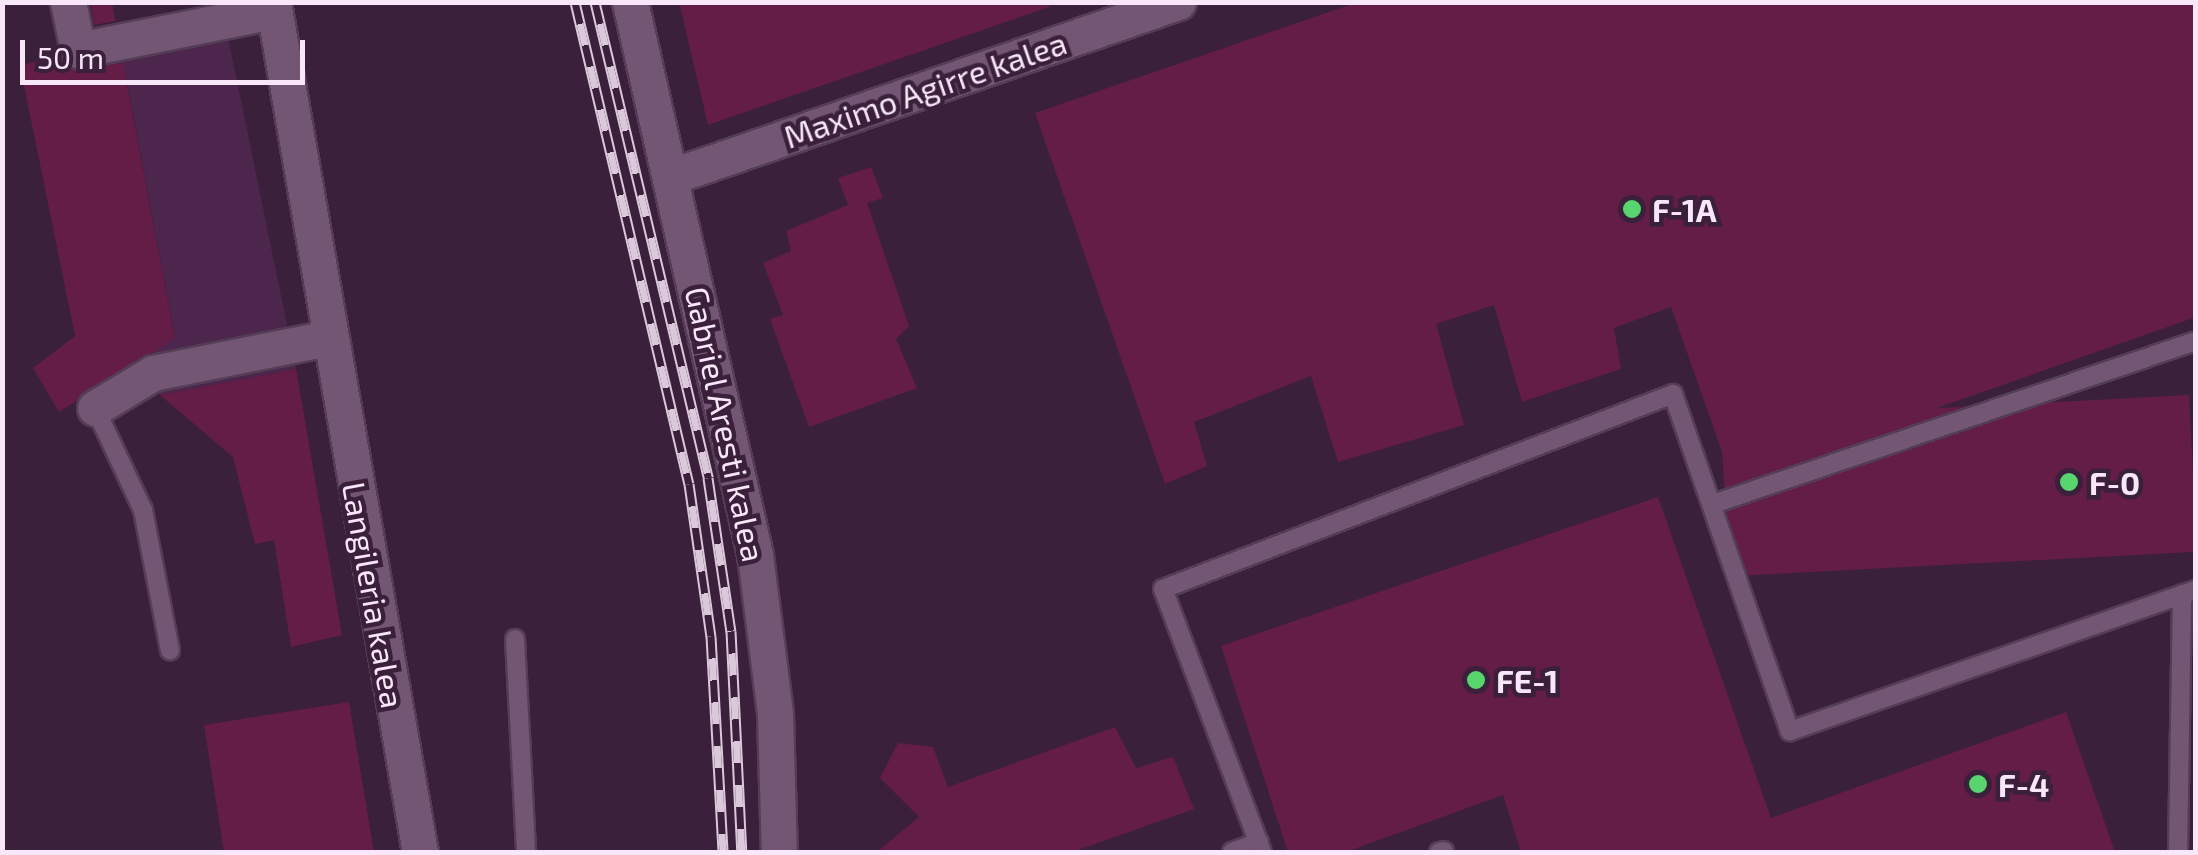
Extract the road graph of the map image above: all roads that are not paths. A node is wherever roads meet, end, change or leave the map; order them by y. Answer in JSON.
{"nodes":[{"id":1,"x":68,"y":2,"type":"edge"},
{"id":2,"x":630,"y":2,"type":"edge"},
{"id":3,"x":1178,"y":2,"type":"edge"},
{"id":4,"x":273,"y":7,"type":"edge"},
{"id":5,"x":673,"y":176,"type":"junction"},
{"id":6,"x":328,"y":338,"type":"junction"},
{"id":7,"x":2196,"y":341,"type":"edge"},
{"id":8,"x":95,"y":408,"type":"joint"},
{"id":9,"x":1713,"y":504,"type":"junction"},
{"id":10,"x":2189,"y":592,"type":"edge"},
{"id":11,"x":514,"y":639,"type":"dead end"},
{"id":12,"x":170,"y":650,"type":"dead end"},
{"id":13,"x":1260,"y":848,"type":"edge"},
{"id":14,"x":420,"y":852,"type":"edge"},
{"id":15,"x":526,"y":852,"type":"edge"},
{"id":16,"x":778,"y":852,"type":"edge"},
{"id":17,"x":1232,"y":852,"type":"edge"},
{"id":18,"x":2178,"y":852,"type":"edge"}],
"edges":[{"from":1,"to":4,"type":"street"},
{"from":2,"to":5,"type":"street","name":"Gabriel Aresti kalea"},
{"from":3,"to":5,"type":"street","name":"Maximo Agirre kalea"},
{"from":4,"to":6,"type":"street","name":"Langileria kalea"},
{"from":5,"to":16,"type":"street","name":"Gabriel Aresti kalea"},
{"from":6,"to":8,"type":"street"},
{"from":6,"to":14,"type":"street","name":"Langileria kalea"},
{"from":7,"to":9,"type":"lane"},
{"from":8,"to":12,"type":"lane"},
{"from":9,"to":10,"type":"lane"},
{"from":9,"to":13,"type":"lane"},
{"from":10,"to":18,"type":"lane"},
{"from":11,"to":15,"type":"lane"},
{"from":13,"to":17,"type":"lane"}]}
